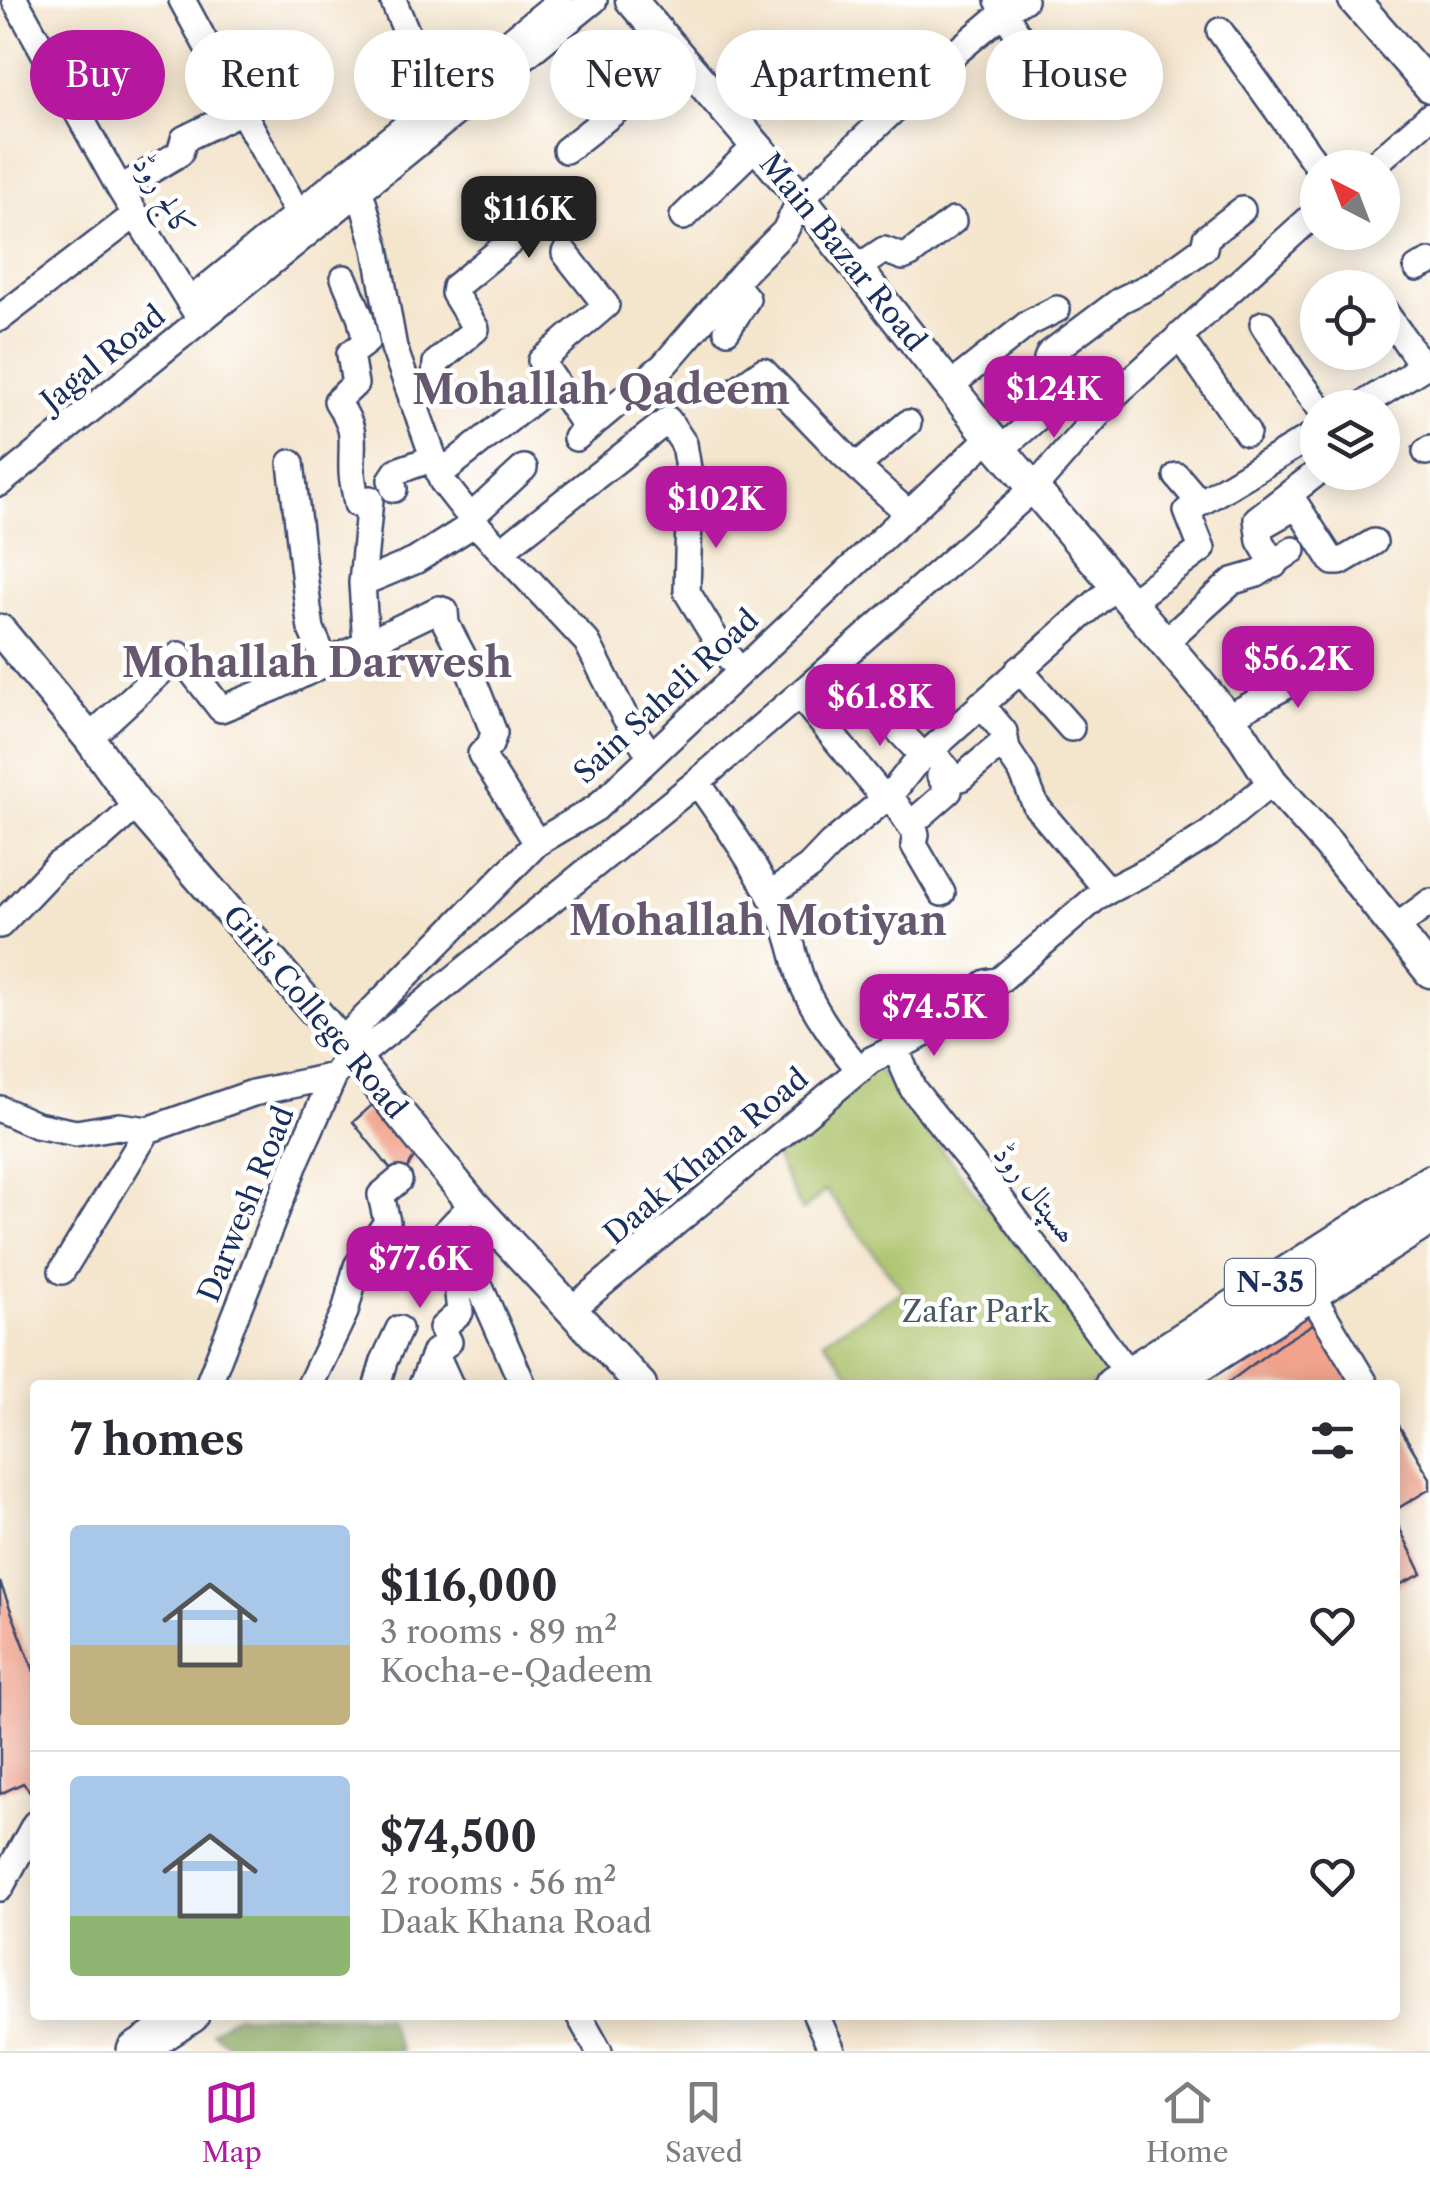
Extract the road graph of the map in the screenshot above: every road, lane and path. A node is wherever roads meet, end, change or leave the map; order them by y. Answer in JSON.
{"nodes":[{"id":1,"x":16,"y":0,"type":"edge"},
{"id":2,"x":182,"y":0,"type":"edge"},
{"id":3,"x":393,"y":0,"type":"edge"},
{"id":4,"x":561,"y":0,"type":"edge"},
{"id":5,"x":594,"y":0,"type":"edge"},
{"id":6,"x":631,"y":0,"type":"edge"},
{"id":7,"x":1354,"y":0,"type":"edge"},
{"id":8,"x":1009,"y":4,"type":"edge"},
{"id":9,"x":198,"y":30,"type":"edge"},
{"id":10,"x":406,"y":30,"type":"edge"},
{"id":11,"x":524,"y":30,"type":"edge"},
{"id":12,"x":657,"y":30,"type":"edge"},
{"id":13,"x":1021,"y":30,"type":"edge"},
{"id":14,"x":1220,"y":31,"type":"dead end"},
{"id":15,"x":696,"y":75,"type":"edge"},
{"id":16,"x":1430,"y":87,"type":"edge"},
{"id":17,"x":1430,"y":116,"type":"edge"},
{"id":18,"x":221,"y":120,"type":"edge"},
{"id":19,"x":247,"y":120,"type":"edge"},
{"id":20,"x":413,"y":120,"type":"edge"},
{"id":21,"x":604,"y":120,"type":"edge"},
{"id":22,"x":757,"y":145,"type":"junction"},
{"id":23,"x":566,"y":150,"type":"dead end"},
{"id":24,"x":1315,"y":150,"type":"edge"},
{"id":25,"x":1391,"y":150,"type":"edge"},
{"id":26,"x":120,"y":189,"type":"junction"},
{"id":27,"x":360,"y":191,"type":"junction"},
{"id":28,"x":802,"y":198,"type":"junction"},
{"id":29,"x":563,"y":199,"type":"dead end"},
{"id":30,"x":1242,"y":210,"type":"dead end"},
{"id":31,"x":136,"y":214,"type":"junction"},
{"id":32,"x":298,"y":214,"type":"junction"},
{"id":33,"x":683,"y":216,"type":"dead end"},
{"id":34,"x":953,"y":221,"type":"dead end"},
{"id":35,"x":1300,"y":227,"type":"edge"},
{"id":36,"x":565,"y":253,"type":"dead end"},
{"id":37,"x":857,"y":268,"type":"junction"},
{"id":38,"x":344,"y":278,"type":"dead end"},
{"id":39,"x":734,"y":283,"type":"junction"},
{"id":40,"x":1057,"y":309,"type":"dead end"},
{"id":41,"x":195,"y":311,"type":"junction"},
{"id":42,"x":0,"y":318,"type":"edge"},
{"id":43,"x":1263,"y":324,"type":"dead end"},
{"id":44,"x":726,"y":330,"type":"dead end"},
{"id":45,"x":1400,"y":334,"type":"edge"},
{"id":46,"x":1179,"y":336,"type":"junction"},
{"id":47,"x":1421,"y":368,"type":"edge"},
{"id":48,"x":951,"y":385,"type":"junction"},
{"id":49,"x":738,"y":389,"type":"dead end"},
{"id":50,"x":546,"y":390,"type":"dead end"},
{"id":51,"x":1308,"y":390,"type":"edge"},
{"id":52,"x":1386,"y":390,"type":"edge"},
{"id":53,"x":412,"y":401,"type":"junction"},
{"id":54,"x":908,"y":422,"type":"dead end"},
{"id":55,"x":1248,"y":433,"type":"dead end"},
{"id":56,"x":995,"y":443,"type":"junction"},
{"id":57,"x":1300,"y":443,"type":"edge"},
{"id":58,"x":291,"y":463,"type":"dead end"},
{"id":59,"x":437,"y":466,"type":"junction"},
{"id":60,"x":857,"y":466,"type":"junction"},
{"id":61,"x":524,"y":468,"type":"dead end"},
{"id":62,"x":1177,"y":476,"type":"dead end"},
{"id":63,"x":0,"y":483,"type":"edge"},
{"id":64,"x":1300,"y":486,"type":"edge"},
{"id":65,"x":1034,"y":488,"type":"junction"},
{"id":66,"x":394,"y":489,"type":"dead end"},
{"id":67,"x":1200,"y":503,"type":"junction"},
{"id":68,"x":908,"y":513,"type":"junction"},
{"id":69,"x":473,"y":520,"type":"junction"},
{"id":70,"x":1260,"y":527,"type":"junction"},
{"id":71,"x":1374,"y":542,"type":"dead end"},
{"id":72,"x":502,"y":550,"type":"junction"},
{"id":73,"x":362,"y":583,"type":"junction"},
{"id":74,"x":1123,"y":594,"type":"junction"},
{"id":75,"x":0,"y":630,"type":"edge"},
{"id":76,"x":1165,"y":642,"type":"junction"},
{"id":77,"x":366,"y":644,"type":"junction"},
{"id":78,"x":1341,"y":656,"type":"dead end"},
{"id":79,"x":325,"y":661,"type":"junction"},
{"id":80,"x":835,"y":664,"type":"junction"},
{"id":81,"x":1019,"y":670,"type":"junction"},
{"id":82,"x":740,"y":671,"type":"junction"},
{"id":83,"x":799,"y":695,"type":"junction"},
{"id":84,"x":981,"y":704,"type":"junction"},
{"id":85,"x":1228,"y":718,"type":"junction"},
{"id":86,"x":1071,"y":728,"type":"dead end"},
{"id":87,"x":88,"y":738,"type":"junction"},
{"id":88,"x":1005,"y":740,"type":"junction"},
{"id":89,"x":927,"y":754,"type":"junction"},
{"id":90,"x":651,"y":756,"type":"junction"},
{"id":91,"x":961,"y":778,"type":"dead end"},
{"id":92,"x":697,"y":782,"type":"junction"},
{"id":93,"x":1272,"y":782,"type":"junction"},
{"id":94,"x":886,"y":799,"type":"junction"},
{"id":95,"x":137,"y":805,"type":"junction"},
{"id":96,"x":910,"y":825,"type":"junction"},
{"id":97,"x":537,"y":843,"type":"junction"},
{"id":98,"x":1108,"y":891,"type":"junction"},
{"id":99,"x":942,"y":893,"type":"dead end"},
{"id":100,"x":770,"y":894,"type":"junction"},
{"id":101,"x":1430,"y":902,"type":"edge"},
{"id":102,"x":0,"y":926,"type":"edge"},
{"id":103,"x":1395,"y":928,"type":"junction"},
{"id":104,"x":1430,"y":972,"type":"edge"},
{"id":105,"x":896,"y":1050,"type":"junction"},
{"id":106,"x":346,"y":1057,"type":"junction"},
{"id":107,"x":860,"y":1070,"type":"junction"},
{"id":108,"x":0,"y":1109,"type":"edge"},
{"id":109,"x":148,"y":1130,"type":"junction"},
{"id":110,"x":399,"y":1180,"type":"dead end"},
{"id":111,"x":1430,"y":1183,"type":"edge"},
{"id":112,"x":473,"y":1204,"type":"junction"},
{"id":113,"x":1430,"y":1216,"type":"edge"},
{"id":114,"x":62,"y":1271,"type":"dead end"},
{"id":115,"x":476,"y":1278,"type":"junction"},
{"id":116,"x":1310,"y":1292,"type":"junction"},
{"id":117,"x":572,"y":1309,"type":"junction"},
{"id":118,"x":399,"y":1329,"type":"dead end"},
{"id":119,"x":435,"y":1352,"type":"junction"},
{"id":120,"x":210,"y":1380,"type":"edge"},
{"id":121,"x":312,"y":1380,"type":"edge"},
{"id":122,"x":378,"y":1380,"type":"edge"},
{"id":123,"x":424,"y":1380,"type":"edge"},
{"id":124,"x":448,"y":1380,"type":"edge"},
{"id":125,"x":521,"y":1380,"type":"edge"},
{"id":126,"x":636,"y":1380,"type":"edge"},
{"id":127,"x":1121,"y":1380,"type":"edge"},
{"id":128,"x":1174,"y":1380,"type":"edge"},
{"id":129,"x":1363,"y":1380,"type":"edge"},
{"id":130,"x":30,"y":1833,"type":"edge"},
{"id":131,"x":0,"y":1888,"type":"edge"},
{"id":132,"x":158,"y":2020,"type":"edge"},
{"id":133,"x":183,"y":2020,"type":"edge"},
{"id":134,"x":582,"y":2020,"type":"edge"},
{"id":135,"x":818,"y":2020,"type":"edge"},
{"id":136,"x":110,"y":2051,"type":"edge"},
{"id":137,"x":135,"y":2051,"type":"edge"},
{"id":138,"x":599,"y":2051,"type":"edge"},
{"id":139,"x":832,"y":2051,"type":"edge"}],
"edges":[{"from":1,"to":26,"type":"street","name":"کالج روڈ"},
{"from":2,"to":9,"type":"street"},
{"from":3,"to":10,"type":"street"},
{"from":4,"to":11,"type":"street"},
{"from":5,"to":27,"type":"street"},
{"from":6,"to":12,"type":"main road","name":"Main Bazar Road"},
{"from":7,"to":16,"type":"main road"},
{"from":8,"to":13,"type":"street"},
{"from":8,"to":28,"type":"street"},
{"from":14,"to":24,"type":"street"},
{"from":15,"to":22,"type":"main road","name":"Main Bazar Road"},
{"from":17,"to":25,"type":"street"},
{"from":18,"to":26,"type":"street"},
{"from":19,"to":32,"type":"street"},
{"from":20,"to":32,"type":"street"},
{"from":21,"to":23,"type":"street"},
{"from":22,"to":28,"type":"main road","name":"Main Bazar Road"},
{"from":22,"to":33,"type":"street"},
{"from":26,"to":31,"type":"street","name":"کالج روڈ"},
{"from":27,"to":41,"type":"street"},
{"from":27,"to":53,"type":"street"},
{"from":28,"to":37,"type":"main road","name":"Main Bazar Road"},
{"from":28,"to":39,"type":"street"},
{"from":29,"to":53,"type":"street"},
{"from":30,"to":56,"type":"street","name":"Sain Saheli Road"},
{"from":31,"to":41,"type":"street","name":"کالج روڈ"},
{"from":31,"to":42,"type":"street"},
{"from":32,"to":41,"type":"street"},
{"from":34,"to":37,"type":"street"},
{"from":35,"to":46,"type":"street"},
{"from":36,"to":39,"type":"street"},
{"from":37,"to":48,"type":"main road","name":"Main Bazar Road"},
{"from":38,"to":73,"type":"street"},
{"from":39,"to":44,"type":"street"},
{"from":40,"to":48,"type":"street"},
{"from":41,"to":63,"type":"street","name":"Jagal Road"},
{"from":43,"to":51,"type":"street"},
{"from":45,"to":47,"type":"street"},
{"from":46,"to":55,"type":"street"},
{"from":46,"to":65,"type":"street"},
{"from":47,"to":52,"type":"street"},
{"from":48,"to":56,"type":"main road","name":"Main Bazar Road"},
{"from":49,"to":60,"type":"street"},
{"from":50,"to":59,"type":"street"},
{"from":53,"to":59,"type":"street"},
{"from":54,"to":60,"type":"street"},
{"from":56,"to":65,"type":"main road","name":"Main Bazar Road"},
{"from":56,"to":68,"type":"street","name":"Sain Saheli Road"},
{"from":57,"to":67,"type":"street"},
{"from":58,"to":79,"type":"street"},
{"from":59,"to":66,"type":"street"},
{"from":59,"to":69,"type":"street"},
{"from":60,"to":68,"type":"street"},
{"from":61,"to":69,"type":"street"},
{"from":62,"to":67,"type":"street"},
{"from":64,"to":70,"type":"street"},
{"from":65,"to":74,"type":"main road","name":"Main Bazar Road"},
{"from":65,"to":80,"type":"street"},
{"from":67,"to":74,"type":"street"},
{"from":68,"to":82,"type":"street","name":"Sain Saheli Road"},
{"from":69,"to":72,"type":"street"},
{"from":69,"to":73,"type":"street"},
{"from":70,"to":71,"type":"street"},
{"from":70,"to":76,"type":"street"},
{"from":72,"to":82,"type":"street"},
{"from":72,"to":90,"type":"street"},
{"from":73,"to":77,"type":"street"},
{"from":74,"to":76,"type":"main road","name":"Main Bazar Road"},
{"from":74,"to":81,"type":"street"},
{"from":75,"to":87,"type":"main road","name":"Girls College Road"},
{"from":76,"to":85,"type":"main road","name":"Main Bazar Road"},
{"from":77,"to":79,"type":"street"},
{"from":77,"to":97,"type":"street"},
{"from":78,"to":85,"type":"street"},
{"from":79,"to":87,"type":"street"},
{"from":80,"to":83,"type":"street"},
{"from":80,"to":89,"type":"street"},
{"from":81,"to":84,"type":"street"},
{"from":81,"to":86,"type":"street"},
{"from":82,"to":90,"type":"street","name":"Sain Saheli Road"},
{"from":83,"to":92,"type":"street"},
{"from":83,"to":94,"type":"street"},
{"from":84,"to":88,"type":"street"},
{"from":84,"to":89,"type":"street"},
{"from":85,"to":93,"type":"main road","name":"Main Bazar Road"},
{"from":87,"to":95,"type":"main road","name":"Girls College Road"},
{"from":88,"to":91,"type":"street"},
{"from":88,"to":98,"type":"street"},
{"from":89,"to":94,"type":"street"},
{"from":89,"to":96,"type":"street"},
{"from":90,"to":97,"type":"street","name":"Sain Saheli Road"},
{"from":92,"to":100,"type":"street"},
{"from":92,"to":106,"type":"street"},
{"from":93,"to":98,"type":"street","name":"Daak Khana Road"},
{"from":93,"to":103,"type":"main road","name":"Main Bazar Road"},
{"from":94,"to":96,"type":"street"},
{"from":94,"to":100,"type":"street"},
{"from":95,"to":102,"type":"street"},
{"from":95,"to":106,"type":"main road","name":"Girls College Road"},
{"from":96,"to":99,"type":"street"},
{"from":97,"to":106,"type":"street","name":"Sain Saheli Road"},
{"from":98,"to":105,"type":"street","name":"Daak Khana Road"},
{"from":100,"to":107,"type":"street"},
{"from":101,"to":103,"type":"street"},
{"from":103,"to":104,"type":"main road","name":"Main Bazar Road"},
{"from":105,"to":107,"type":"street","name":"Daak Khana Road"},
{"from":105,"to":127,"type":"street","name":"ھسپتال روڈ"},
{"from":106,"to":109,"type":"street"},
{"from":106,"to":112,"type":"main road","name":"Girls College Road"},
{"from":106,"to":120,"type":"street","name":"Darwesh Road"},
{"from":107,"to":117,"type":"street","name":"Daak Khana Road"},
{"from":108,"to":109,"type":"street"},
{"from":109,"to":114,"type":"street"},
{"from":110,"to":121,"type":"street"},
{"from":111,"to":127,"type":"highway","number":"N-35"},
{"from":112,"to":115,"type":"street"},
{"from":112,"to":117,"type":"main road","name":"Girls College Road"},
{"from":113,"to":116,"type":"highway","number":"N-35"},
{"from":115,"to":119,"type":"street"},
{"from":115,"to":125,"type":"street"},
{"from":116,"to":128,"type":"highway","number":"N-35"},
{"from":116,"to":129,"type":"street"},
{"from":117,"to":126,"type":"main road","name":"Girls College Road"},
{"from":118,"to":122,"type":"street"},
{"from":119,"to":123,"type":"street"},
{"from":119,"to":124,"type":"street"},
{"from":130,"to":131,"type":"street"},
{"from":132,"to":136,"type":"highway"},
{"from":133,"to":137,"type":"highway"},
{"from":134,"to":138,"type":"street"},
{"from":135,"to":139,"type":"street"}]}
